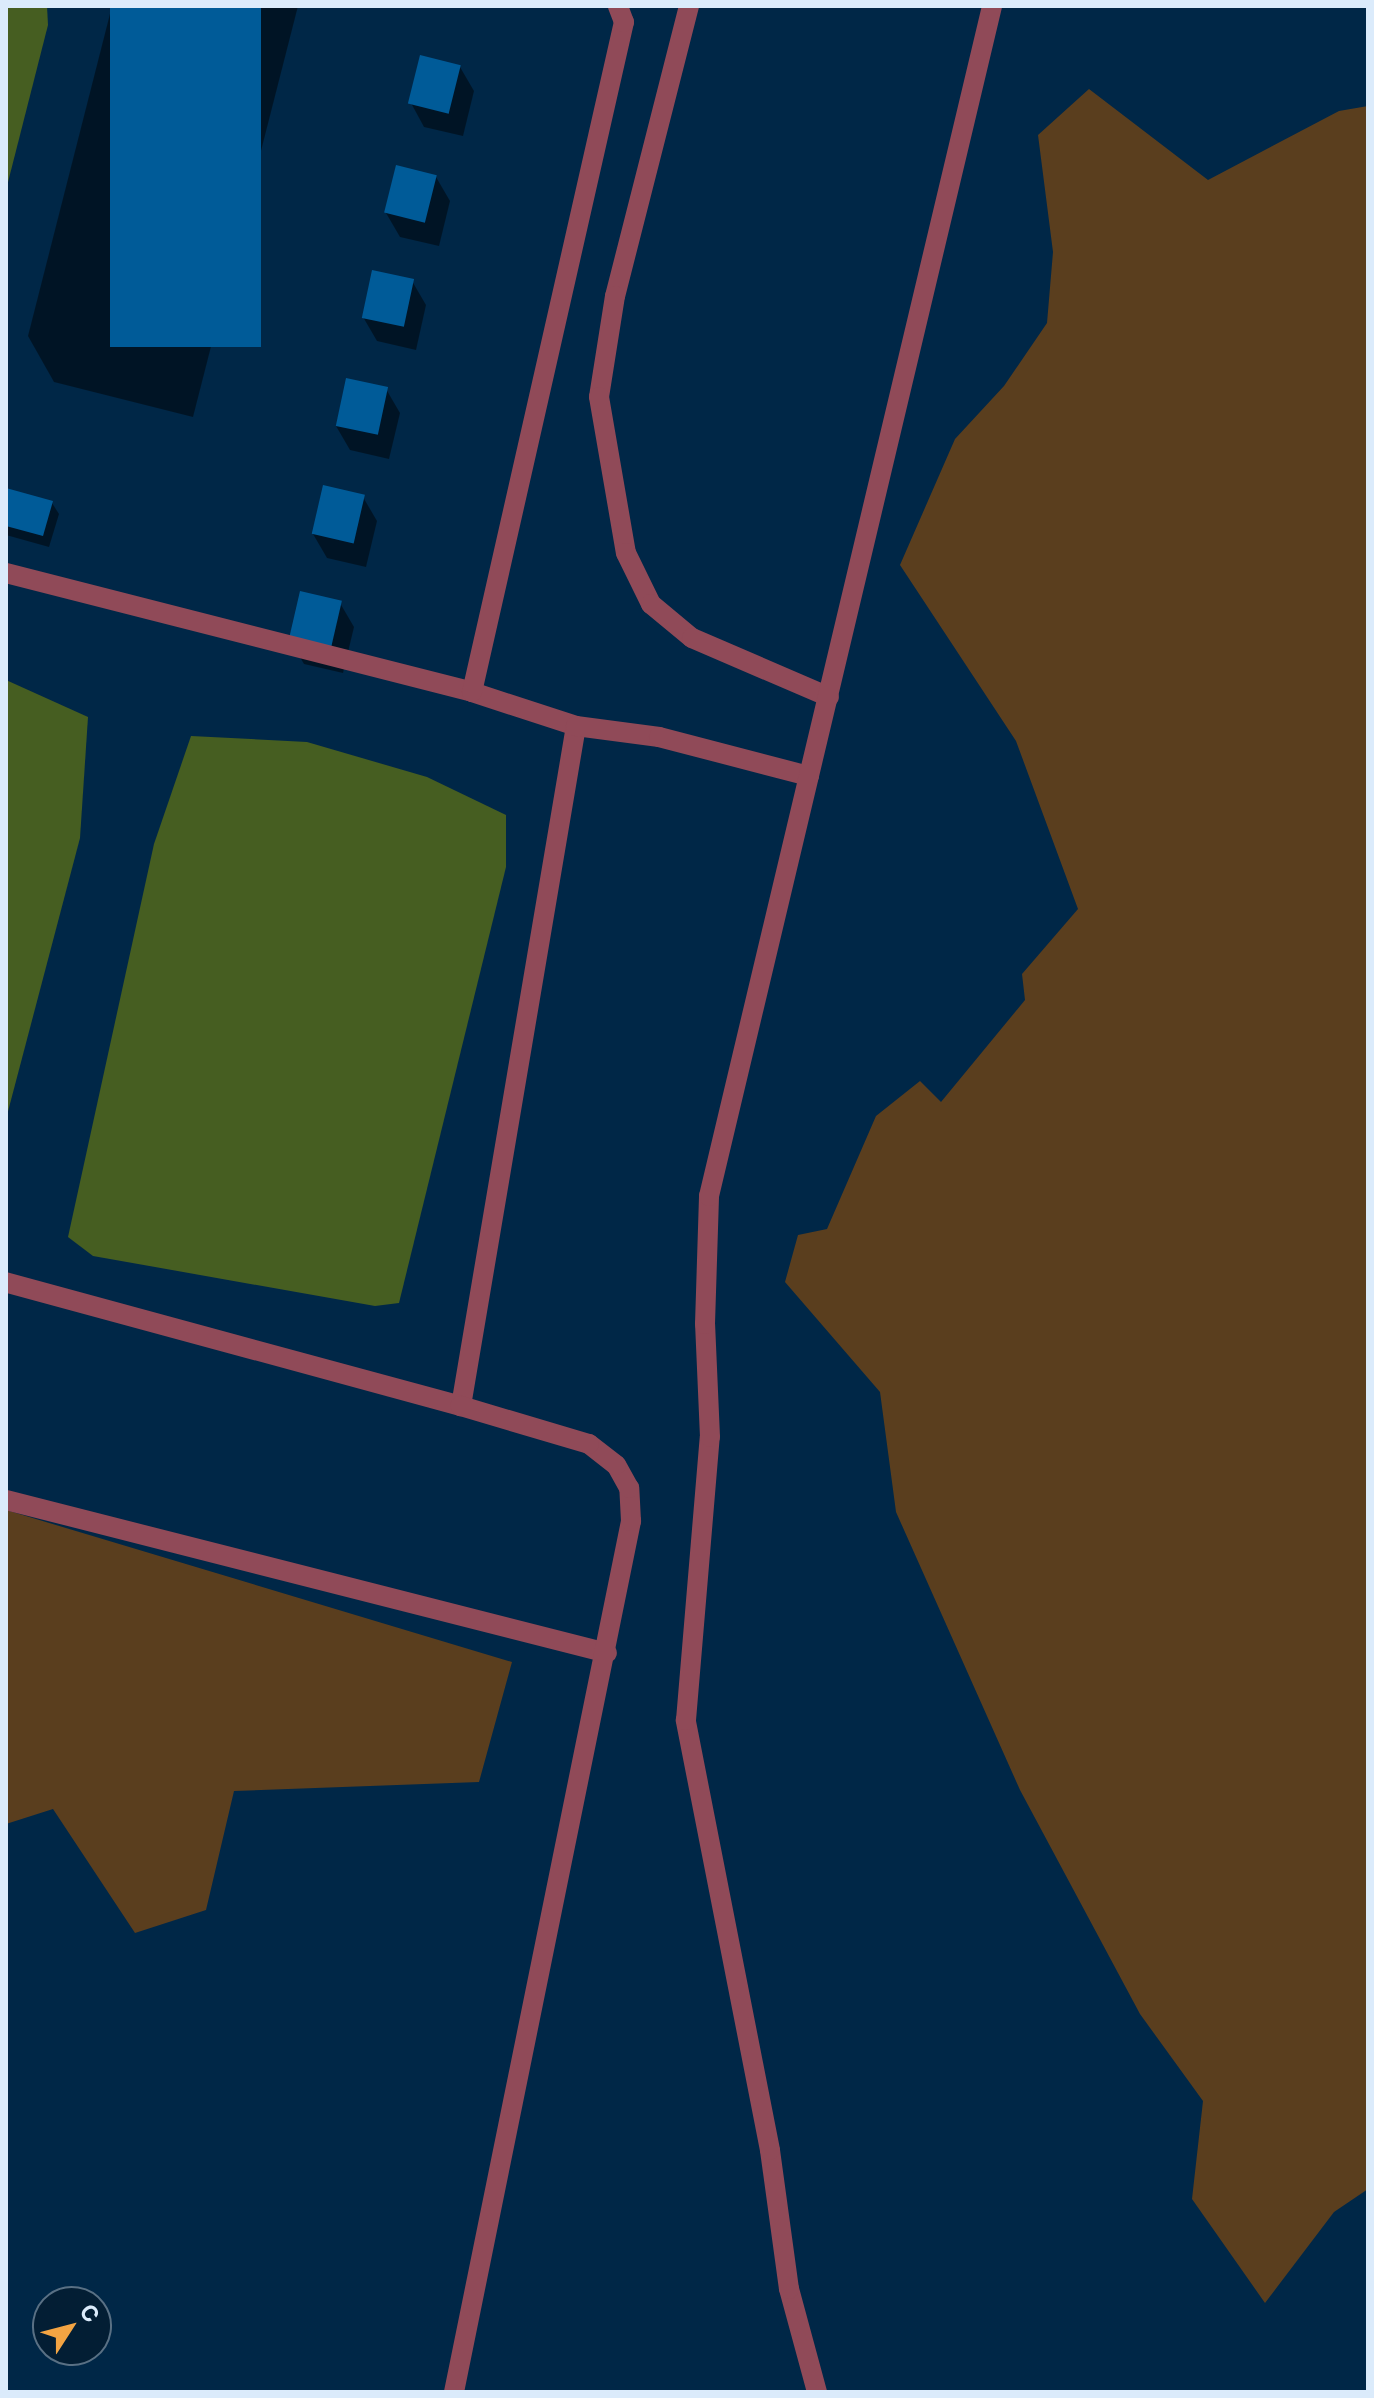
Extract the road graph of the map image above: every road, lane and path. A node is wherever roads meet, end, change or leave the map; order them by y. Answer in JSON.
{"nodes":[{"id":1,"x":618,"y":6,"type":"edge"},
{"id":2,"x":689,"y":6,"type":"edge"},
{"id":3,"x":992,"y":6,"type":"edge"},
{"id":4,"x":6,"y":573,"type":"edge"},
{"id":5,"x":472,"y":692,"type":"junction"},
{"id":6,"x":829,"y":697,"type":"junction"},
{"id":7,"x":576,"y":726,"type":"junction"},
{"id":8,"x":809,"y":776,"type":"junction"},
{"id":9,"x":6,"y":1282,"type":"edge"},
{"id":10,"x":461,"y":1406,"type":"junction"},
{"id":11,"x":6,"y":1500,"type":"edge"},
{"id":12,"x":607,"y":1653,"type":"junction"},
{"id":13,"x":454,"y":2392,"type":"edge"},
{"id":14,"x":817,"y":2392,"type":"edge"}],
"edges":[{"from":1,"to":5,"type":"street"},
{"from":2,"to":6,"type":"street"},
{"from":3,"to":6,"type":"street"},
{"from":4,"to":5,"type":"street"},
{"from":5,"to":7,"type":"street"},
{"from":6,"to":8,"type":"street"},
{"from":7,"to":8,"type":"street"},
{"from":7,"to":10,"type":"street"},
{"from":8,"to":14,"type":"street"},
{"from":9,"to":10,"type":"street"},
{"from":10,"to":12,"type":"street"},
{"from":11,"to":12,"type":"street"},
{"from":12,"to":13,"type":"street"}]}
